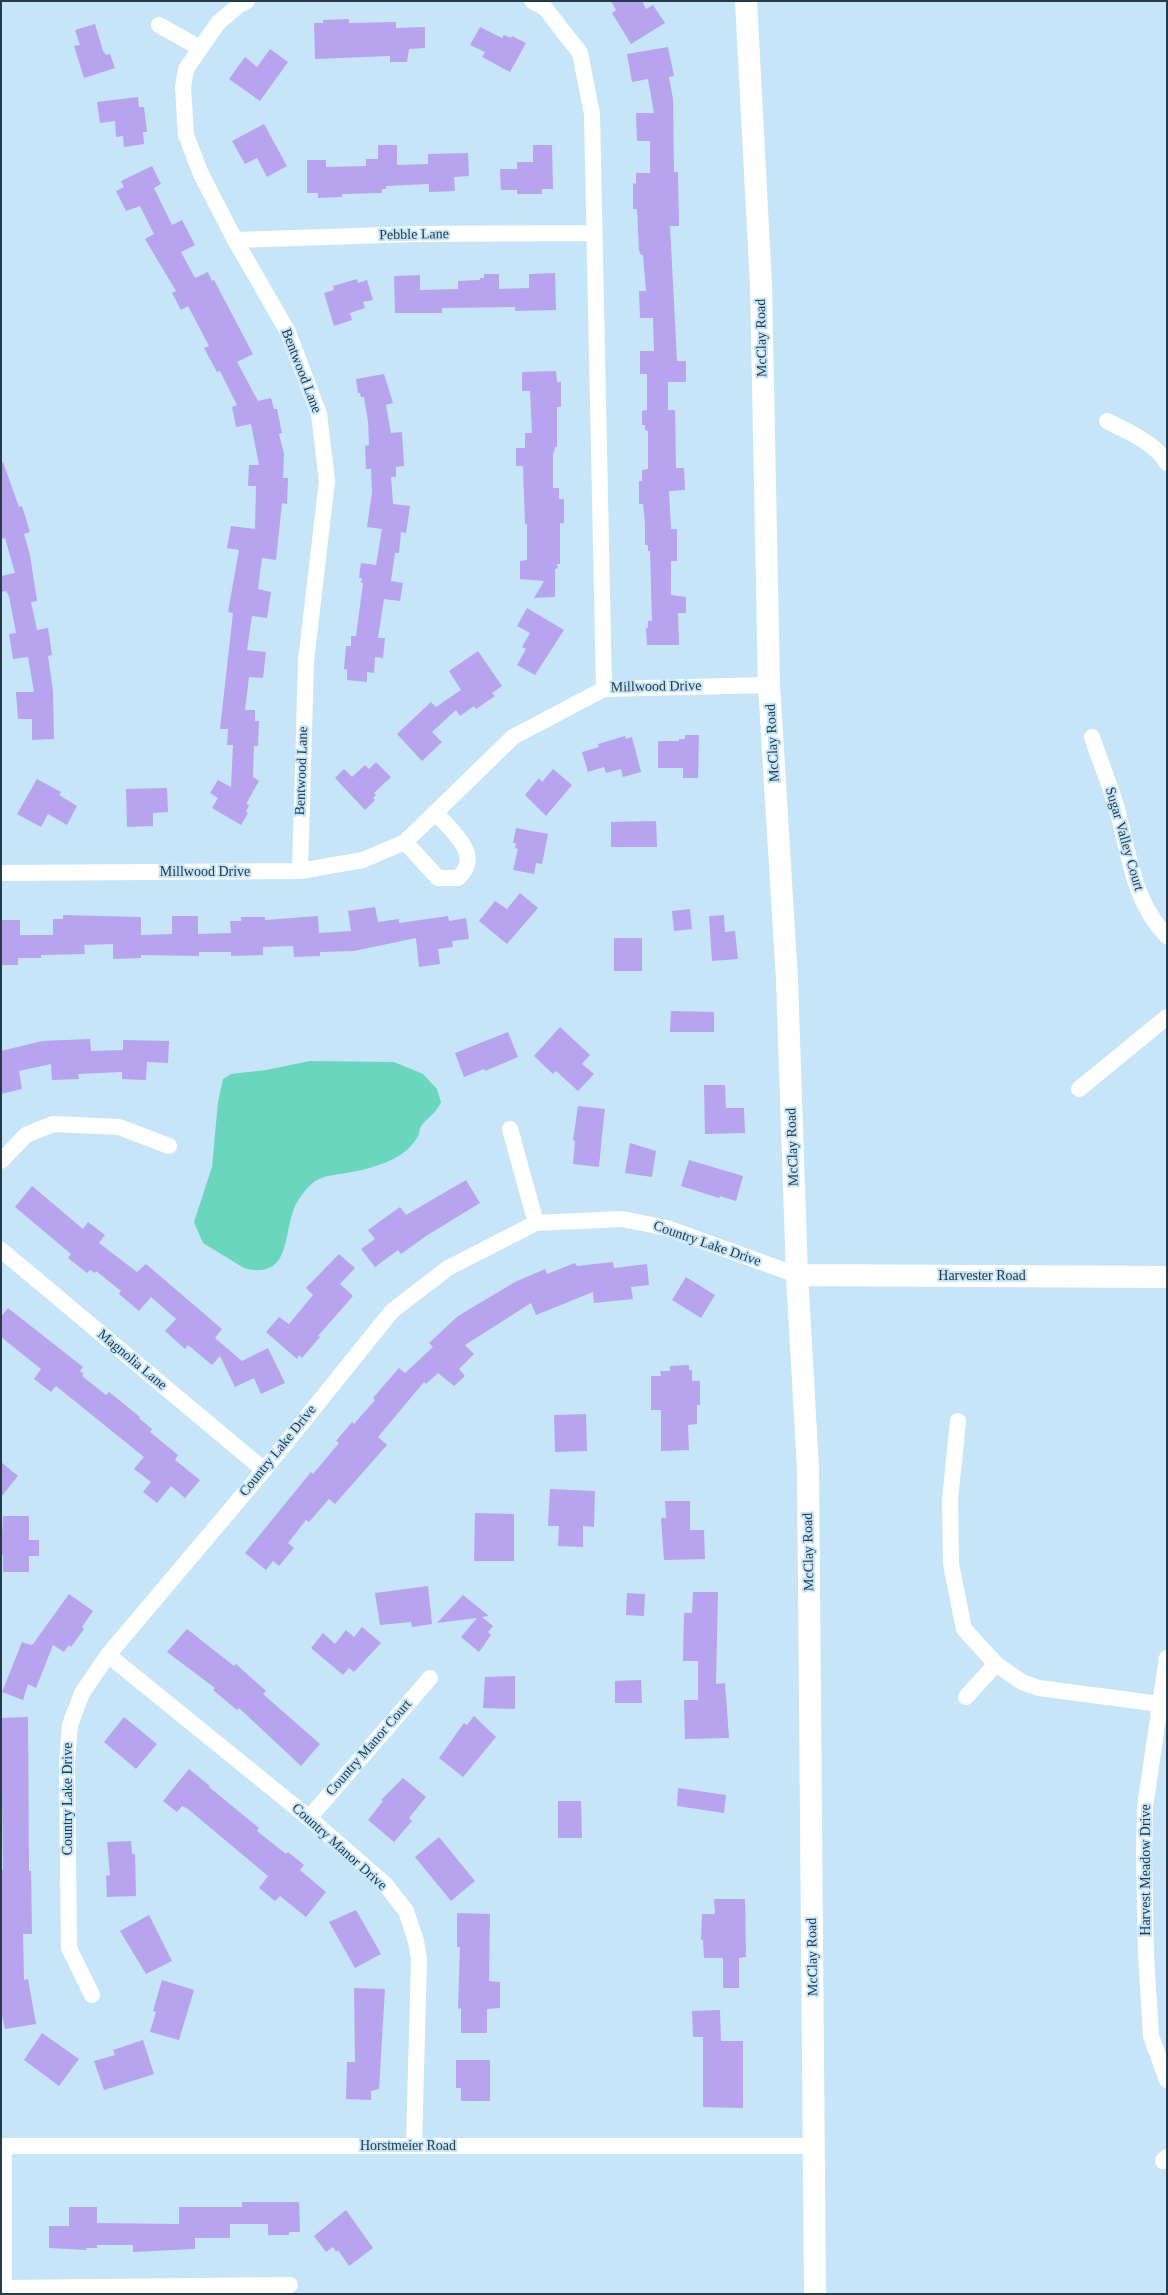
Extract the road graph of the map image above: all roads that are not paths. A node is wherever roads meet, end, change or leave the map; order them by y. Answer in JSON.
{"nodes":[{"id":1,"x":247,"y":1,"type":"edge"},
{"id":2,"x":532,"y":1,"type":"edge"},
{"id":3,"x":746,"y":1,"type":"edge"},
{"id":4,"x":159,"y":25,"type":"dead end"},
{"id":5,"x":200,"y":48,"type":"junction"},
{"id":6,"x":594,"y":233,"type":"junction"},
{"id":7,"x":235,"y":240,"type":"junction"},
{"id":8,"x":1107,"y":421,"type":"dead end"},
{"id":9,"x":1167,"y":463,"type":"edge"},
{"id":10,"x":769,"y":685,"type":"junction"},
{"id":11,"x":604,"y":688,"type":"junction"},
{"id":12,"x":1092,"y":737,"type":"dead end"},
{"id":13,"x":435,"y":812,"type":"junction"},
{"id":14,"x":405,"y":842,"type":"junction"},
{"id":15,"x":300,"y":871,"type":"junction"},
{"id":16,"x":1,"y":873,"type":"edge"},
{"id":17,"x":1167,"y":936,"type":"edge"},
{"id":18,"x":1167,"y":1017,"type":"edge"},
{"id":19,"x":1079,"y":1089,"type":"dead end"},
{"id":20,"x":510,"y":1129,"type":"dead end"},
{"id":21,"x":169,"y":1146,"type":"dead end"},
{"id":22,"x":1,"y":1161,"type":"edge"},
{"id":23,"x":536,"y":1224,"type":"junction"},
{"id":24,"x":1,"y":1250,"type":"edge"},
{"id":25,"x":797,"y":1275,"type":"junction"},
{"id":26,"x":1167,"y":1277,"type":"edge"},
{"id":27,"x":958,"y":1421,"type":"dead end"},
{"id":28,"x":264,"y":1470,"type":"junction"},
{"id":29,"x":108,"y":1655,"type":"junction"},
{"id":30,"x":1167,"y":1658,"type":"edge"},
{"id":31,"x":996,"y":1664,"type":"junction"},
{"id":32,"x":430,"y":1678,"type":"dead end"},
{"id":33,"x":966,"y":1697,"type":"dead end"},
{"id":34,"x":1160,"y":1704,"type":"junction"},
{"id":35,"x":308,"y":1818,"type":"junction"},
{"id":36,"x":92,"y":1995,"type":"dead end"},
{"id":37,"x":1167,"y":2080,"type":"edge"},
{"id":38,"x":2,"y":2146,"type":"edge"},
{"id":39,"x":414,"y":2146,"type":"junction"},
{"id":40,"x":815,"y":2146,"type":"junction"},
{"id":41,"x":290,"y":2285,"type":"dead end"},
{"id":42,"x":3,"y":2288,"type":"edge"},
{"id":43,"x":815,"y":2294,"type":"edge"}],
"edges":[{"from":1,"to":5,"type":"street","name":"Bentwood Lane"},
{"from":2,"to":6,"type":"street"},
{"from":3,"to":10,"type":"main road","name":"McClay Road"},
{"from":4,"to":5,"type":"street"},
{"from":5,"to":7,"type":"street","name":"Bentwood Lane"},
{"from":6,"to":7,"type":"street","name":"Pebble Lane"},
{"from":6,"to":11,"type":"street"},
{"from":7,"to":15,"type":"street","name":"Bentwood Lane"},
{"from":8,"to":9,"type":"street"},
{"from":10,"to":11,"type":"street","name":"Millwood Drive"},
{"from":10,"to":25,"type":"main road","name":"McClay Road"},
{"from":11,"to":13,"type":"street","name":"Millwood Drive"},
{"from":12,"to":17,"type":"street","name":"Sugar Valley Court"},
{"from":13,"to":14,"type":"street","name":"Millwood Drive"},
{"from":13,"to":14,"type":"street"},
{"from":14,"to":15,"type":"street","name":"Millwood Drive"},
{"from":15,"to":16,"type":"street","name":"Millwood Drive"},
{"from":18,"to":19,"type":"street"},
{"from":20,"to":23,"type":"street"},
{"from":21,"to":22,"type":"street"},
{"from":23,"to":25,"type":"street","name":"Country Lake Drive"},
{"from":23,"to":28,"type":"street","name":"Country Lake Drive"},
{"from":24,"to":28,"type":"street","name":"Magnolia Lane"},
{"from":25,"to":26,"type":"main road","name":"Harvester Road"},
{"from":25,"to":40,"type":"main road","name":"McClay Road"},
{"from":27,"to":31,"type":"street"},
{"from":28,"to":29,"type":"street","name":"Country Lake Drive"},
{"from":29,"to":35,"type":"street","name":"Country Manor Drive"},
{"from":29,"to":36,"type":"street","name":"Country Lake Drive"},
{"from":30,"to":34,"type":"street","name":"Harvest Meadow Drive"},
{"from":31,"to":33,"type":"street"},
{"from":31,"to":34,"type":"street"},
{"from":32,"to":35,"type":"street","name":"Country Manor Court"},
{"from":34,"to":37,"type":"street","name":"Harvest Meadow Drive"},
{"from":35,"to":39,"type":"street","name":"Country Manor Drive"},
{"from":38,"to":39,"type":"street","name":"Horstmeier Road"},
{"from":38,"to":42,"type":"street"},
{"from":39,"to":40,"type":"street","name":"Horstmeier Road"},
{"from":40,"to":43,"type":"main road","name":"McClay Road"},
{"from":41,"to":42,"type":"street"}]}
